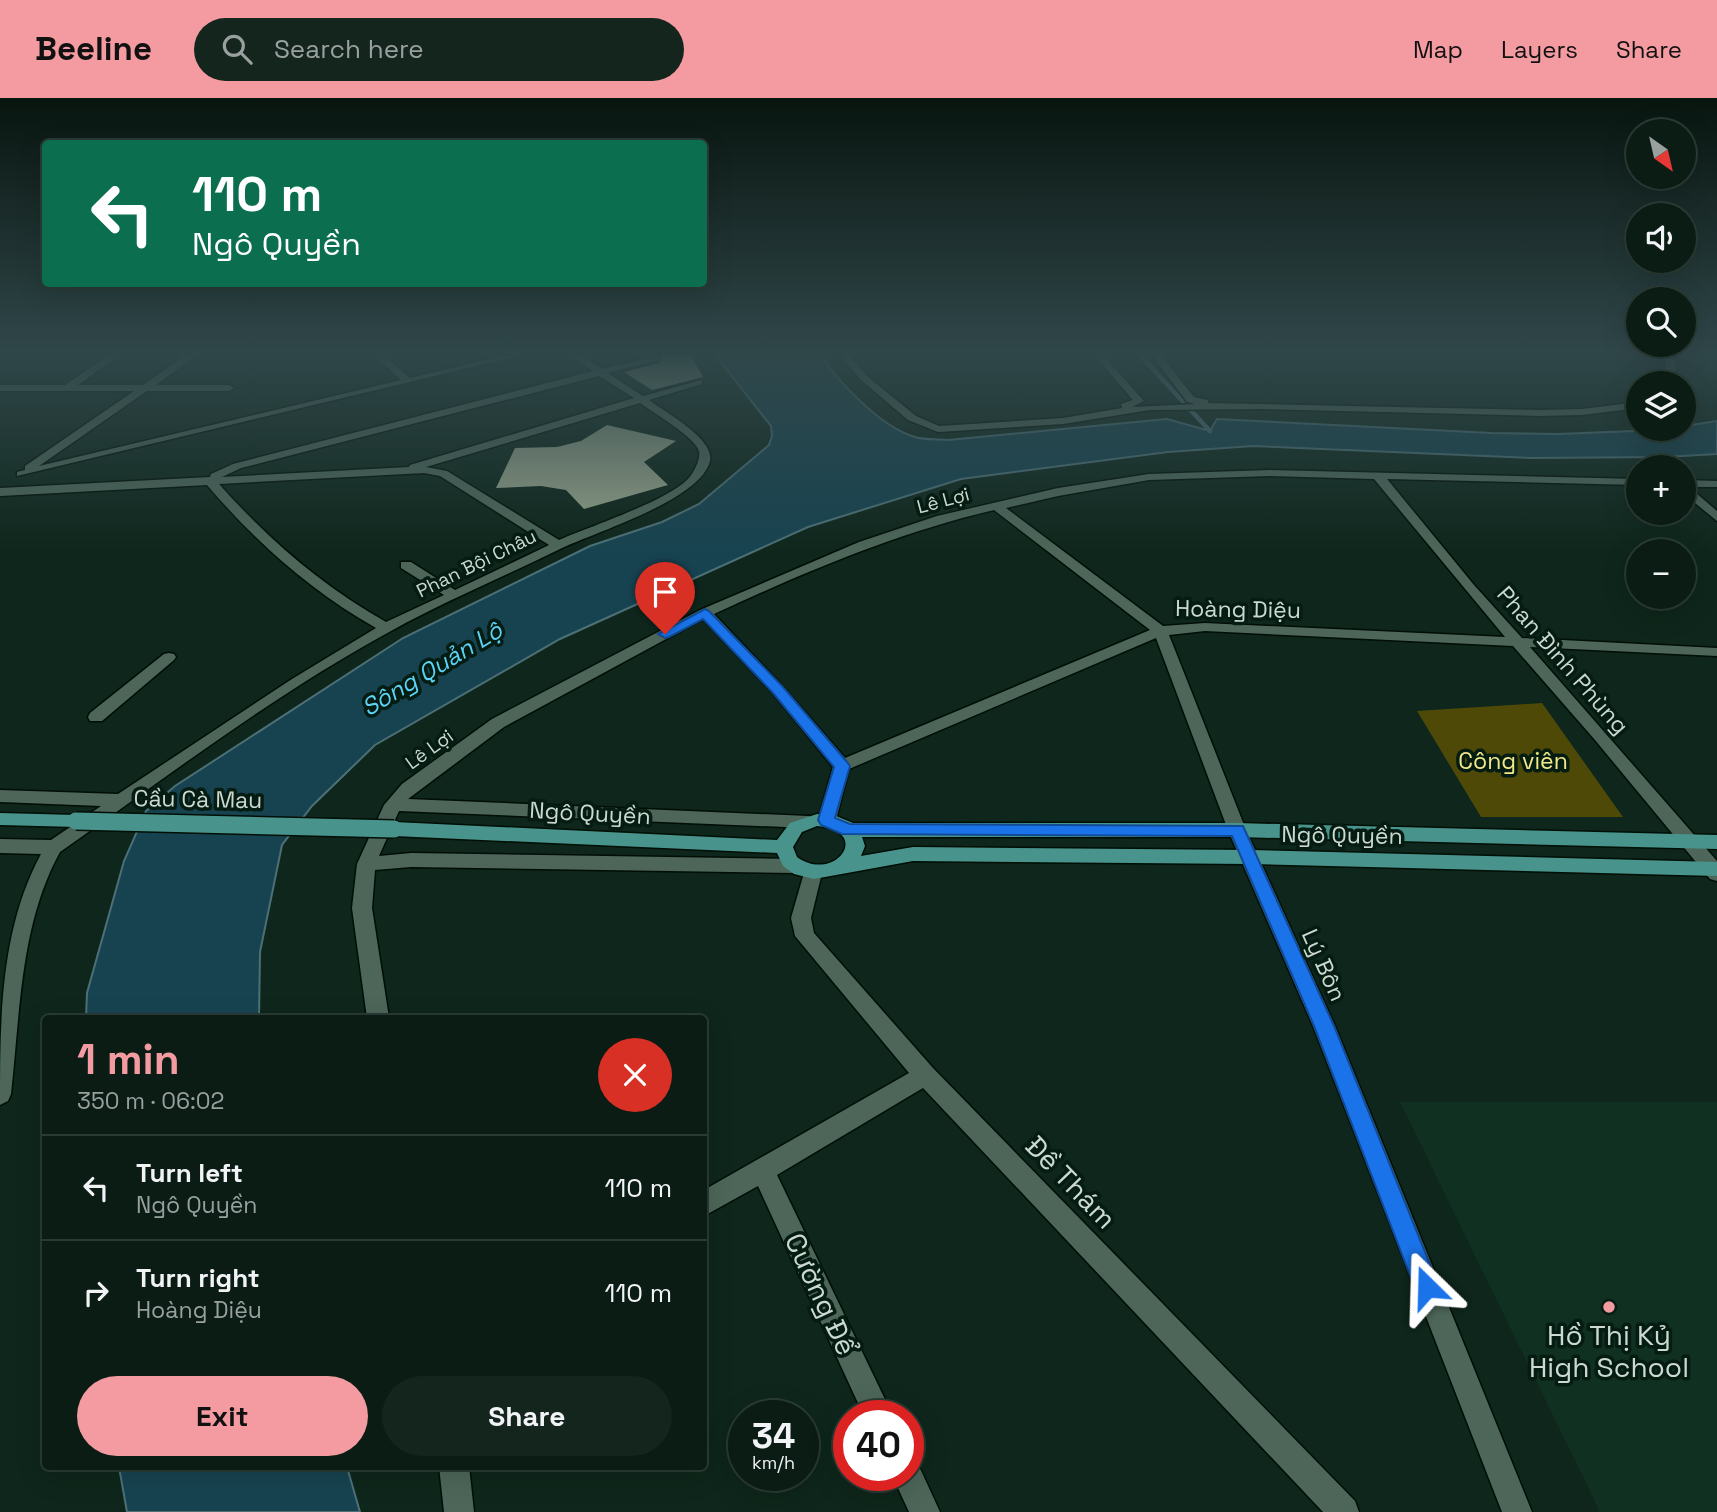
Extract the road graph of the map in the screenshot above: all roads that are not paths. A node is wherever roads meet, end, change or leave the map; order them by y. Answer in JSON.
{"nodes":[{"id":1,"x":97,"y":421,"type":"edge"},
{"id":2,"x":242,"y":421,"type":"edge"},
{"id":3,"x":407,"y":421,"type":"edge"},
{"id":4,"x":565,"y":421,"type":"edge"},
{"id":5,"x":672,"y":421,"type":"edge"},
{"id":6,"x":918,"y":421,"type":"edge"},
{"id":7,"x":1045,"y":421,"type":"edge"},
{"id":8,"x":408,"y":469,"type":"junction"},
{"id":9,"x":21,"y":474,"type":"junction"},
{"id":10,"x":1377,"y":475,"type":"junction"},
{"id":11,"x":209,"y":480,"type":"junction"},
{"id":12,"x":1626,"y":482,"type":"edge"},
{"id":13,"x":1717,"y":484,"type":"edge"},
{"id":14,"x":1696,"y":485,"type":"edge"},
{"id":15,"x":0,"y":490,"type":"edge"},
{"id":16,"x":1696,"y":497,"type":"edge"},
{"id":17,"x":996,"y":506,"type":"junction"},
{"id":18,"x":1717,"y":517,"type":"edge"},
{"id":19,"x":558,"y":545,"type":"junction"},
{"id":20,"x":406,"y":565,"type":"dead end"},
{"id":21,"x":454,"y":595,"type":"junction"},
{"id":22,"x":705,"y":613,"type":"junction"},
{"id":23,"x":386,"y":628,"type":"junction"},
{"id":24,"x":1160,"y":631,"type":"junction"},
{"id":25,"x":1516,"y":640,"type":"junction"},
{"id":26,"x":1717,"y":652,"type":"edge"},
{"id":27,"x":169,"y":657,"type":"dead end"},
{"id":28,"x":96,"y":717,"type":"dead end"},
{"id":29,"x":842,"y":766,"type":"junction"},
{"id":30,"x":0,"y":796,"type":"edge"},
{"id":31,"x":118,"y":800,"type":"junction"},
{"id":32,"x":394,"y":804,"type":"junction"},
{"id":33,"x":0,"y":819,"type":"edge"},
{"id":34,"x":817,"y":821,"type":"junction"},
{"id":35,"x":394,"y":829,"type":"joint"},
{"id":36,"x":848,"y":830,"type":"junction"},
{"id":37,"x":1237,"y":830,"type":"junction"},
{"id":38,"x":1689,"y":841,"type":"junction"},
{"id":39,"x":1717,"y":842,"type":"edge"},
{"id":40,"x":0,"y":846,"type":"edge"},
{"id":41,"x":54,"y":847,"type":"junction"},
{"id":42,"x":784,"y":847,"type":"junction"},
{"id":43,"x":1250,"y":858,"type":"junction"},
{"id":44,"x":366,"y":864,"type":"junction"},
{"id":45,"x":841,"y":867,"type":"junction"},
{"id":46,"x":804,"y":869,"type":"junction"},
{"id":47,"x":1715,"y":870,"type":"edge"},
{"id":48,"x":378,"y":1015,"type":"edge"},
{"id":49,"x":925,"y":1075,"type":"junction"},
{"id":50,"x":0,"y":1094,"type":"edge"},
{"id":51,"x":763,"y":1171,"type":"junction"},
{"id":52,"x":707,"y":1201,"type":"edge"},
{"id":53,"x":871,"y":1400,"type":"edge"},
{"id":54,"x":454,"y":1470,"type":"edge"},
{"id":55,"x":915,"y":1491,"type":"edge"},
{"id":56,"x":459,"y":1512,"type":"edge"},
{"id":57,"x":925,"y":1512,"type":"edge"},
{"id":58,"x":1344,"y":1512,"type":"edge"},
{"id":59,"x":1517,"y":1512,"type":"edge"}],
"edges":[{"from":1,"to":9,"type":"street"},
{"from":2,"to":9,"type":"street"},
{"from":3,"to":11,"type":"street"},
{"from":4,"to":8,"type":"street"},
{"from":5,"to":19,"type":"street","name":"Phan Bội Châu"},
{"from":6,"to":7,"type":"street"},
{"from":8,"to":11,"type":"street"},
{"from":8,"to":19,"type":"street"},
{"from":9,"to":15,"type":"street"},
{"from":10,"to":12,"type":"street","name":"Lê Lợi"},
{"from":10,"to":17,"type":"street","name":"Lê Lợi"},
{"from":10,"to":25,"type":"street","name":"Phan Đình Phùng"},
{"from":11,"to":15,"type":"street"},
{"from":11,"to":23,"type":"street"},
{"from":13,"to":14,"type":"street"},
{"from":16,"to":18,"type":"street"},
{"from":17,"to":22,"type":"street","name":"Lê Lợi"},
{"from":17,"to":24,"type":"street"},
{"from":19,"to":21,"type":"street","name":"Phan Bội Châu"},
{"from":20,"to":21,"type":"street"},
{"from":21,"to":23,"type":"street","name":"Phan Bội Châu"},
{"from":22,"to":29,"type":"street"},
{"from":22,"to":32,"type":"street","name":"Lê Lợi"},
{"from":23,"to":31,"type":"street","name":"Phan Bội Châu"},
{"from":24,"to":25,"type":"street","name":"Hoàng Diệu"},
{"from":24,"to":29,"type":"street","name":"Hoàng Diệu"},
{"from":24,"to":37,"type":"street","name":"Lý Bôn"},
{"from":25,"to":26,"type":"street","name":"Hoàng Diệu"},
{"from":25,"to":38,"type":"street","name":"Phan Đình Phùng"},
{"from":27,"to":28,"type":"street"},
{"from":29,"to":34,"type":"street"},
{"from":30,"to":31,"type":"street"},
{"from":31,"to":41,"type":"street","name":"Phan Bội Châu"},
{"from":32,"to":34,"type":"street"},
{"from":32,"to":44,"type":"street","name":"Lê Lợi"},
{"from":33,"to":35,"type":"main road","name":"Cầu Cà Mau","bridge":true},
{"from":34,"to":36,"type":"main road"},
{"from":34,"to":42,"type":"main road"},
{"from":35,"to":42,"type":"main road","name":"Ngô Quyền"},
{"from":36,"to":37,"type":"main road","name":"Ngô Quyền"},
{"from":36,"to":45,"type":"main road"},
{"from":37,"to":38,"type":"main road","name":"Ngô Quyền"},
{"from":37,"to":43,"type":"street","name":"Lý Bôn"},
{"from":38,"to":39,"type":"main road","name":"Ngô Quyền"},
{"from":38,"to":47,"type":"street","name":"Phan Đình Phùng"},
{"from":40,"to":41,"type":"street"},
{"from":41,"to":50,"type":"street"},
{"from":42,"to":46,"type":"main road"},
{"from":43,"to":45,"type":"main road","name":"Ngô Quyền"},
{"from":43,"to":47,"type":"main road","name":"Ngô Quyền"},
{"from":43,"to":59,"type":"street","name":"Lý Bôn"},
{"from":44,"to":46,"type":"street"},
{"from":44,"to":48,"type":"street","name":"Lê Lợi"},
{"from":45,"to":46,"type":"main road"},
{"from":46,"to":49,"type":"street","name":"Đề Thám"},
{"from":49,"to":51,"type":"street"},
{"from":49,"to":58,"type":"street","name":"Đề Thám"},
{"from":51,"to":52,"type":"street"},
{"from":51,"to":53,"type":"street","name":"Cường Để"},
{"from":54,"to":56,"type":"street"},
{"from":55,"to":57,"type":"street"}]}
